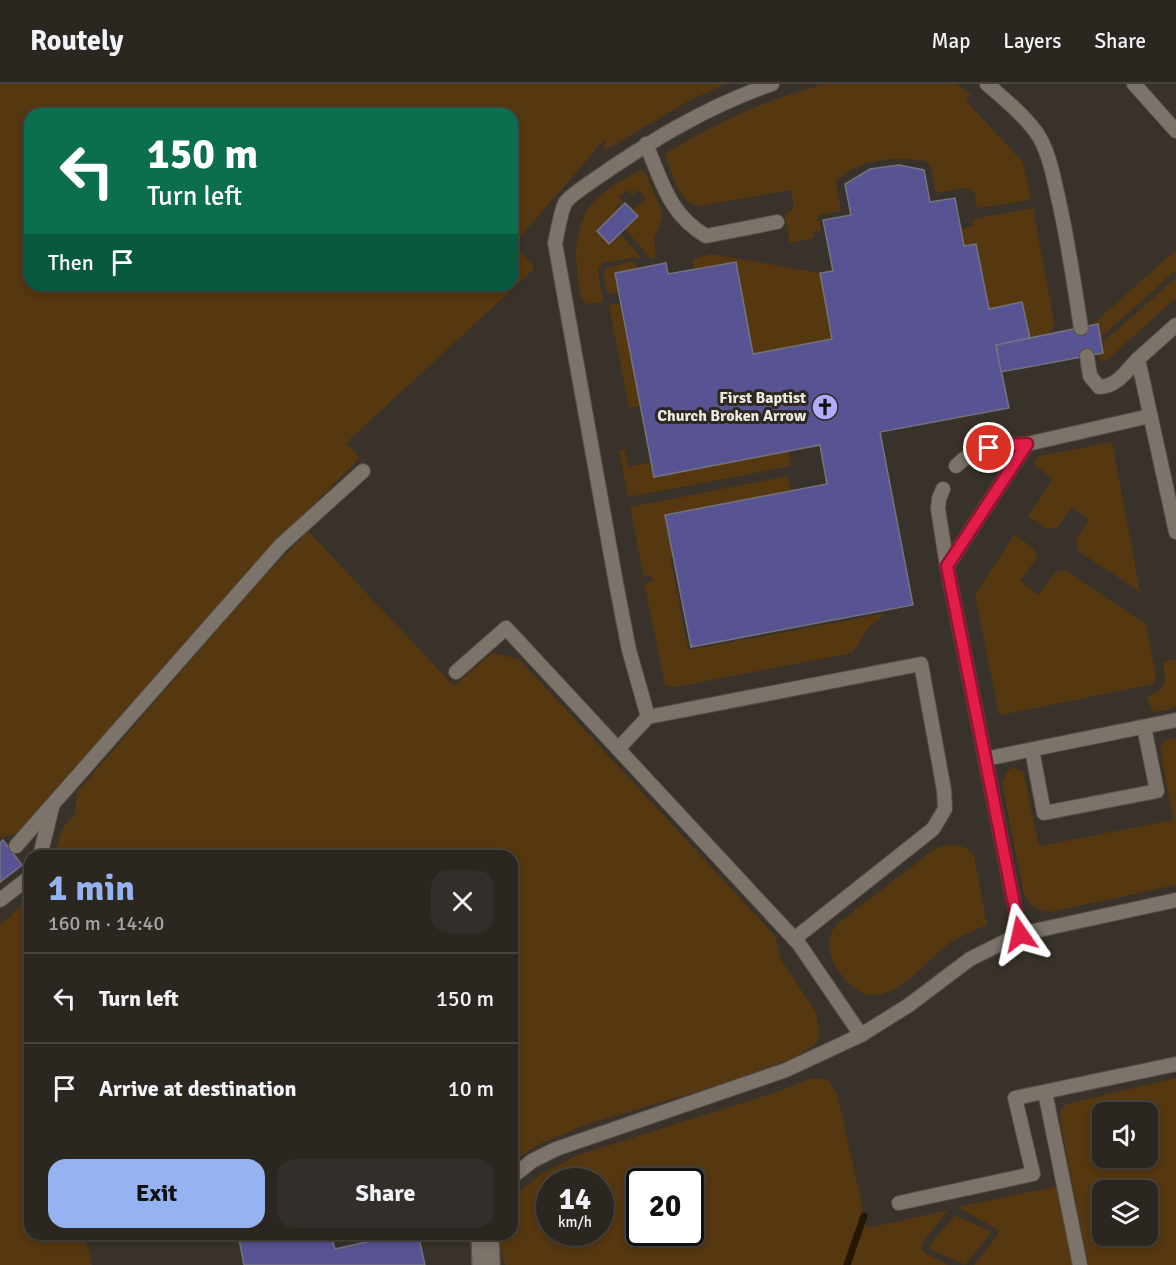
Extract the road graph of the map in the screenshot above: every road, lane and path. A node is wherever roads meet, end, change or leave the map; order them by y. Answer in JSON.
{"nodes":[{"id":1,"x":772,"y":84,"type":"edge"},
{"id":2,"x":987,"y":84,"type":"edge"},
{"id":3,"x":1134,"y":84,"type":"edge"},
{"id":4,"x":1176,"y":131,"type":"edge"},
{"id":5,"x":646,"y":144,"type":"junction"},
{"id":6,"x":777,"y":222,"type":"dead end"},
{"id":7,"x":1176,"y":325,"type":"edge"},
{"id":8,"x":1081,"y":328,"type":"dead end"},
{"id":9,"x":1087,"y":356,"type":"dead end"},
{"id":10,"x":1137,"y":359,"type":"junction"},
{"id":11,"x":1150,"y":416,"type":"junction"},
{"id":12,"x":1027,"y":444,"type":"junction"},
{"id":13,"x":956,"y":466,"type":"dead end"},
{"id":14,"x":363,"y":471,"type":"dead end"},
{"id":15,"x":943,"y":489,"type":"dead end"},
{"id":16,"x":1176,"y":532,"type":"edge"},
{"id":17,"x":947,"y":566,"type":"junction"},
{"id":18,"x":456,"y":672,"type":"dead end"},
{"id":19,"x":648,"y":717,"type":"junction"},
{"id":20,"x":1176,"y":720,"type":"edge"},
{"id":21,"x":1144,"y":727,"type":"junction"},
{"id":22,"x":618,"y":749,"type":"junction"},
{"id":23,"x":1032,"y":750,"type":"junction"},
{"id":24,"x":985,"y":759,"type":"junction"},
{"id":25,"x":52,"y":805,"type":"junction"},
{"id":26,"x":16,"y":846,"type":"dead end"},
{"id":27,"x":41,"y":850,"type":"edge"},
{"id":28,"x":24,"y":882,"type":"edge"},
{"id":29,"x":0,"y":900,"type":"edge"},
{"id":30,"x":1176,"y":900,"type":"edge"},
{"id":31,"x":1020,"y":934,"type":"junction"},
{"id":32,"x":794,"y":939,"type":"junction"},
{"id":33,"x":861,"y":1035,"type":"junction"},
{"id":34,"x":1176,"y":1064,"type":"edge"},
{"id":35,"x":1046,"y":1092,"type":"junction"},
{"id":36,"x":518,"y":1172,"type":"edge"},
{"id":37,"x":899,"y":1203,"type":"dead end"},
{"id":38,"x":485,"y":1240,"type":"edge"},
{"id":39,"x":486,"y":1265,"type":"edge"},
{"id":40,"x":1080,"y":1265,"type":"edge"}],
"edges":[{"from":1,"to":5,"type":"lane"},
{"from":2,"to":8,"type":"lane"},
{"from":3,"to":4,"type":"lane"},
{"from":5,"to":6,"type":"lane"},
{"from":5,"to":19,"type":"lane"},
{"from":7,"to":10,"type":"lane"},
{"from":9,"to":10,"type":"lane"},
{"from":10,"to":11,"type":"lane"},
{"from":11,"to":12,"type":"lane"},
{"from":11,"to":16,"type":"lane"},
{"from":12,"to":13,"type":"lane"},
{"from":12,"to":17,"type":"lane"},
{"from":14,"to":25,"type":"lane"},
{"from":15,"to":17,"type":"lane"},
{"from":17,"to":24,"type":"lane"},
{"from":18,"to":22,"type":"lane"},
{"from":19,"to":22,"type":"lane"},
{"from":19,"to":32,"type":"lane"},
{"from":20,"to":21,"type":"lane"},
{"from":21,"to":23,"type":"lane"},
{"from":21,"to":23,"type":"lane"},
{"from":22,"to":32,"type":"lane"},
{"from":23,"to":24,"type":"lane"},
{"from":24,"to":31,"type":"lane"},
{"from":25,"to":26,"type":"lane"},
{"from":25,"to":27,"type":"lane"},
{"from":28,"to":29,"type":"lane"},
{"from":30,"to":31,"type":"lane"},
{"from":31,"to":33,"type":"lane"},
{"from":32,"to":33,"type":"lane"},
{"from":33,"to":36,"type":"lane"},
{"from":34,"to":35,"type":"lane"},
{"from":35,"to":37,"type":"lane"},
{"from":35,"to":40,"type":"lane"},
{"from":38,"to":39,"type":"street"}]}
